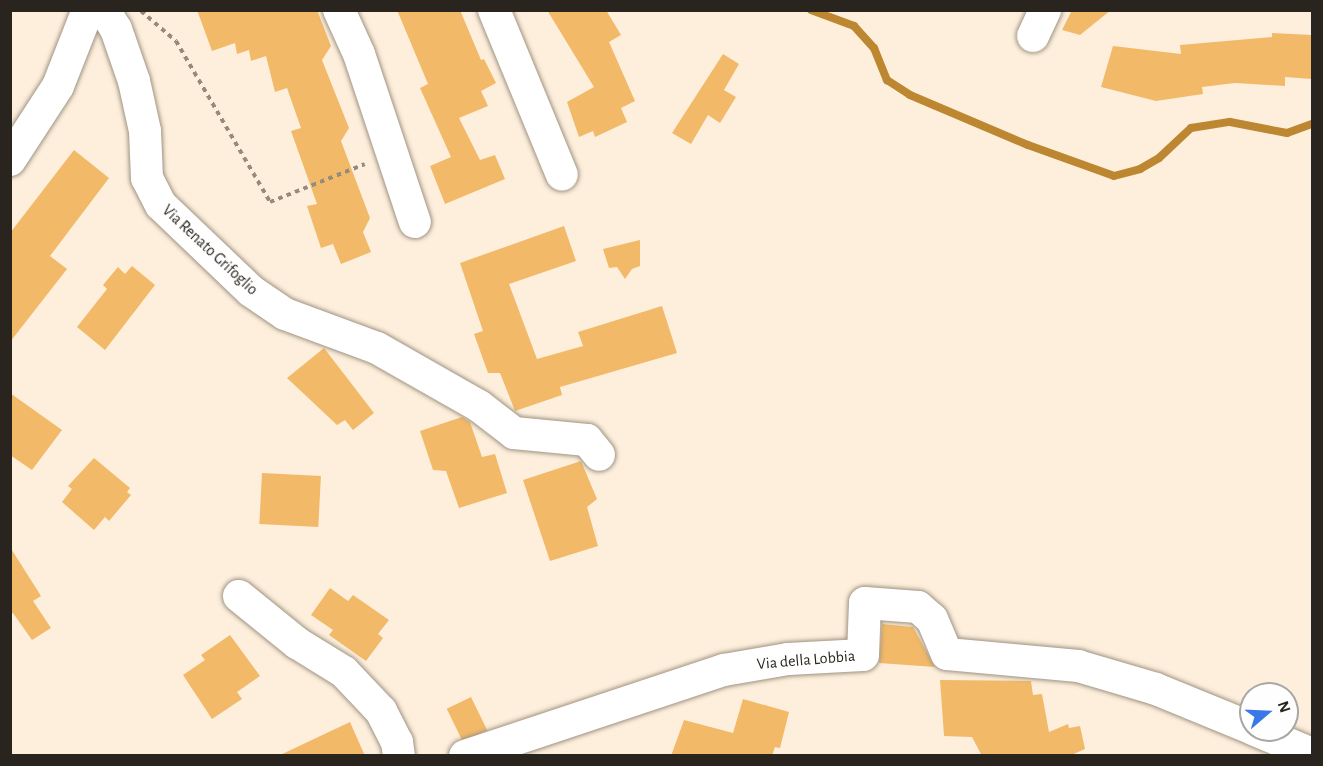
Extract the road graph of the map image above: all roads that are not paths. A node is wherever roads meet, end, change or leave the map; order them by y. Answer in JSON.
{"nodes":[{"id":1,"x":88,"y":10,"type":"edge"},
{"id":2,"x":104,"y":10,"type":"edge"},
{"id":3,"x":339,"y":10,"type":"edge"},
{"id":4,"x":494,"y":10,"type":"edge"},
{"id":5,"x":10,"y":160,"type":"edge"},
{"id":6,"x":562,"y":175,"type":"dead end"},
{"id":7,"x":415,"y":222,"type":"dead end"},
{"id":8,"x":599,"y":455,"type":"dead end"},
{"id":9,"x":239,"y":596,"type":"dead end"},
{"id":10,"x":1239,"y":723,"type":"edge"},
{"id":11,"x":1284,"y":742,"type":"edge"},
{"id":12,"x":1312,"y":754,"type":"edge"},
{"id":13,"x":399,"y":756,"type":"edge"},
{"id":14,"x":465,"y":756,"type":"edge"}],
"edges":[{"from":1,"to":5,"type":"street"},
{"from":2,"to":8,"type":"street","name":"Via Renato Grifoglio"},
{"from":3,"to":7,"type":"street"},
{"from":4,"to":6,"type":"street"},
{"from":9,"to":13,"type":"street"},
{"from":10,"to":14,"type":"street","name":"Via della Lobbia"},
{"from":11,"to":12,"type":"street","name":"Via della Lobbia"}]}
